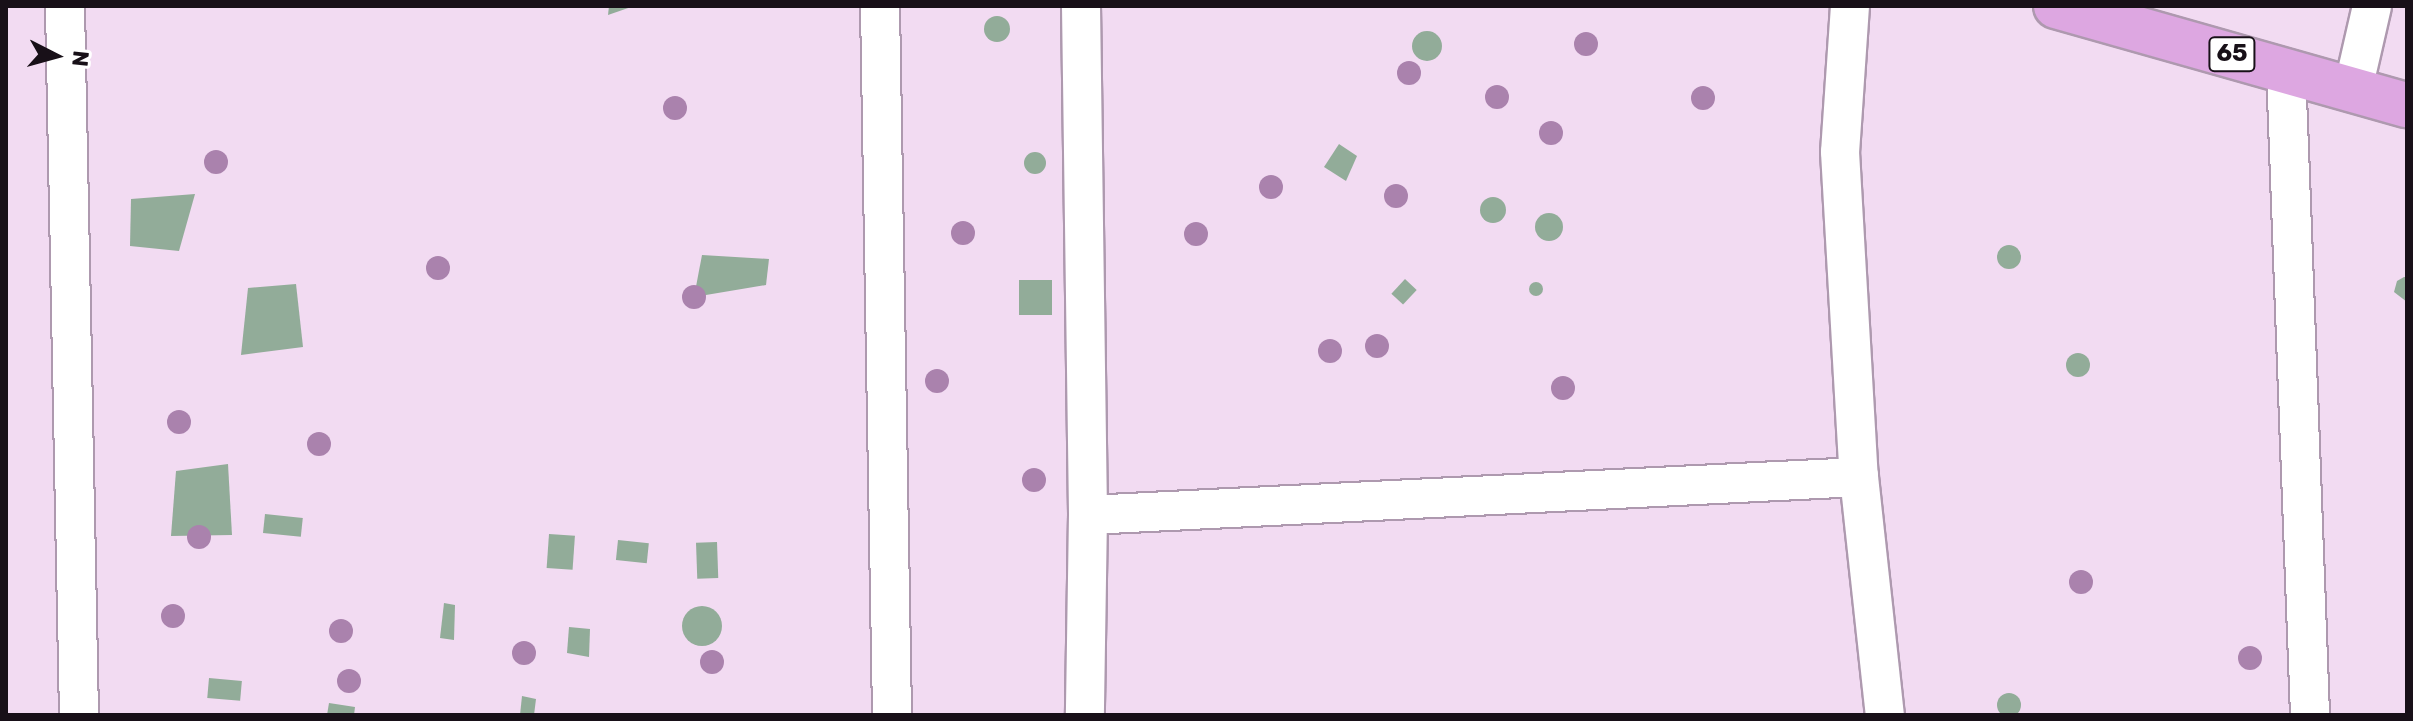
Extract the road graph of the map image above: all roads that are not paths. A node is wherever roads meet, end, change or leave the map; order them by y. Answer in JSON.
{"nodes":[{"id":1,"x":65,"y":6,"type":"edge"},
{"id":2,"x":880,"y":6,"type":"edge"},
{"id":3,"x":1081,"y":6,"type":"edge"},
{"id":4,"x":1850,"y":6,"type":"edge"},
{"id":5,"x":2372,"y":6,"type":"edge"},
{"id":6,"x":2074,"y":9,"type":"edge"},
{"id":7,"x":2286,"y":69,"type":"junction"},
{"id":8,"x":2353,"y":89,"type":"junction"},
{"id":9,"x":2407,"y":105,"type":"edge"},
{"id":10,"x":1859,"y":477,"type":"junction"},
{"id":11,"x":1088,"y":515,"type":"junction"},
{"id":12,"x":79,"y":715,"type":"edge"},
{"id":13,"x":892,"y":715,"type":"edge"},
{"id":14,"x":1085,"y":715,"type":"edge"},
{"id":15,"x":1885,"y":715,"type":"edge"},
{"id":16,"x":2310,"y":715,"type":"edge"}],
"edges":[{"from":1,"to":12,"type":"street"},
{"from":2,"to":13,"type":"street"},
{"from":3,"to":11,"type":"street"},
{"from":4,"to":10,"type":"street"},
{"from":5,"to":8,"type":"street"},
{"from":6,"to":7,"type":"main road","number":"65"},
{"from":7,"to":8,"type":"main road","number":"65"},
{"from":7,"to":16,"type":"street"},
{"from":8,"to":9,"type":"main road","number":"65"},
{"from":10,"to":11,"type":"street"},
{"from":10,"to":15,"type":"street"},
{"from":11,"to":14,"type":"street"}]}
